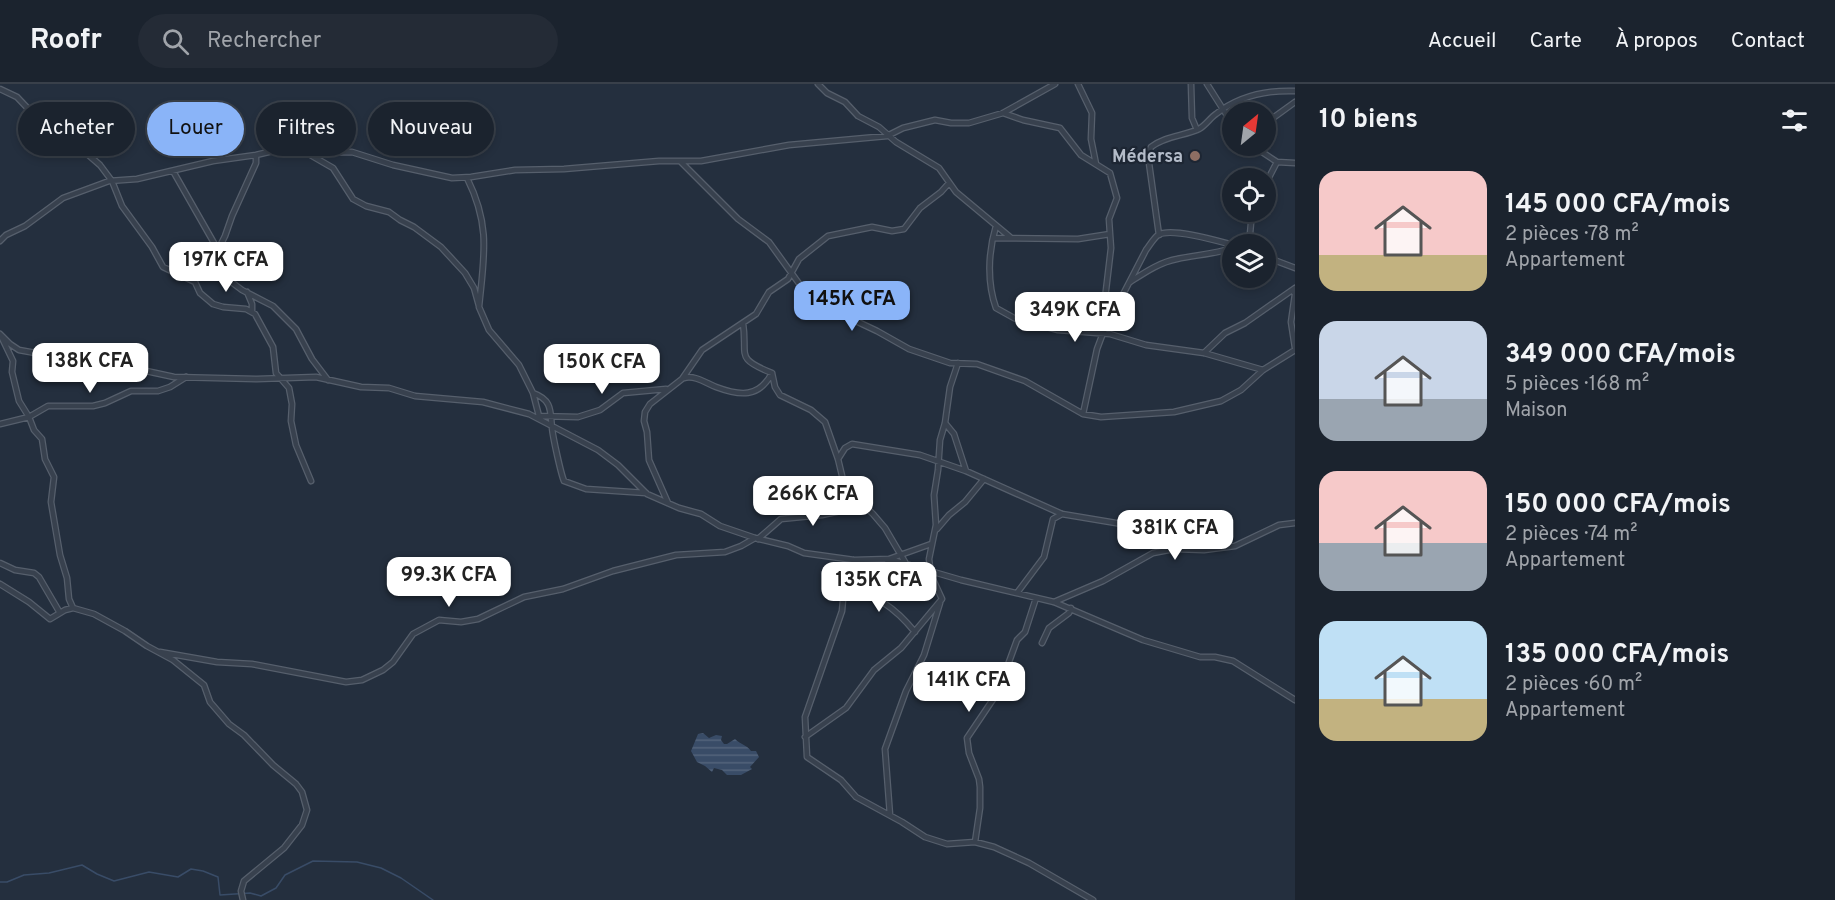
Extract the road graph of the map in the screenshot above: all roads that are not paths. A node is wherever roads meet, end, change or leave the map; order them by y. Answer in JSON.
{"nodes":[{"id":1,"x":818,"y":84,"type":"edge"},
{"id":2,"x":1055,"y":84,"type":"edge"},
{"id":3,"x":1078,"y":84,"type":"edge"},
{"id":4,"x":1191,"y":84,"type":"edge"},
{"id":5,"x":1207,"y":84,"type":"edge"},
{"id":6,"x":0,"y":90,"type":"edge"},
{"id":7,"x":1295,"y":91,"type":"edge"},
{"id":8,"x":1237,"y":102,"type":"edge"},
{"id":9,"x":1295,"y":102,"type":"edge"},
{"id":10,"x":1222,"y":108,"type":"edge"},
{"id":11,"x":1222,"y":111,"type":"edge"},
{"id":12,"x":1003,"y":112,"type":"junction"},
{"id":13,"x":1276,"y":116,"type":"edge"},
{"id":14,"x":1197,"y":130,"type":"junction"},
{"id":15,"x":886,"y":136,"type":"junction"},
{"id":16,"x":356,"y":153,"type":"edge"},
{"id":17,"x":256,"y":155,"type":"edge"},
{"id":18,"x":256,"y":156,"type":"edge"},
{"id":19,"x":312,"y":156,"type":"edge"},
{"id":20,"x":1268,"y":156,"type":"edge"},
{"id":21,"x":681,"y":162,"type":"junction"},
{"id":22,"x":1277,"y":162,"type":"junction"},
{"id":23,"x":1295,"y":163,"type":"edge"},
{"id":24,"x":1096,"y":164,"type":"junction"},
{"id":25,"x":1274,"y":168,"type":"edge"},
{"id":26,"x":172,"y":171,"type":"junction"},
{"id":27,"x":467,"y":178,"type":"junction"},
{"id":28,"x":112,"y":181,"type":"junction"},
{"id":29,"x":949,"y":183,"type":"junction"},
{"id":30,"x":996,"y":226,"type":"junction"},
{"id":31,"x":1110,"y":234,"type":"junction"},
{"id":32,"x":1159,"y":235,"type":"junction"},
{"id":33,"x":1010,"y":237,"type":"junction"},
{"id":34,"x":993,"y":238,"type":"junction"},
{"id":35,"x":0,"y":242,"type":"edge"},
{"id":36,"x":1222,"y":244,"type":"edge"},
{"id":37,"x":218,"y":250,"type":"junction"},
{"id":38,"x":1222,"y":250,"type":"edge"},
{"id":39,"x":1276,"y":260,"type":"edge"},
{"id":40,"x":1295,"y":267,"type":"edge"},
{"id":41,"x":792,"y":271,"type":"junction"},
{"id":42,"x":1130,"y":282,"type":"junction"},
{"id":43,"x":1294,"y":289,"type":"edge"},
{"id":44,"x":247,"y":292,"type":"junction"},
{"id":45,"x":479,"y":307,"type":"junction"},
{"id":46,"x":252,"y":313,"type":"junction"},
{"id":47,"x":1109,"y":321,"type":"junction"},
{"id":48,"x":743,"y":323,"type":"junction"},
{"id":49,"x":1102,"y":333,"type":"junction"},
{"id":50,"x":0,"y":334,"type":"edge"},
{"id":51,"x":1295,"y":349,"type":"edge"},
{"id":52,"x":1204,"y":353,"type":"junction"},
{"id":53,"x":958,"y":363,"type":"junction"},
{"id":54,"x":1263,"y":370,"type":"junction"},
{"id":55,"x":772,"y":373,"type":"junction"},
{"id":56,"x":186,"y":377,"type":"junction"},
{"id":57,"x":281,"y":379,"type":"junction"},
{"id":58,"x":682,"y":379,"type":"junction"},
{"id":59,"x":328,"y":380,"type":"junction"},
{"id":60,"x":669,"y":389,"type":"junction"},
{"id":61,"x":533,"y":393,"type":"junction"},
{"id":62,"x":1083,"y":414,"type":"junction"},
{"id":63,"x":537,"y":416,"type":"junction"},
{"id":64,"x":553,"y":416,"type":"junction"},
{"id":65,"x":29,"y":417,"type":"junction"},
{"id":66,"x":945,"y":423,"type":"junction"},
{"id":67,"x":0,"y":424,"type":"edge"},
{"id":68,"x":552,"y":427,"type":"junction"},
{"id":69,"x":838,"y":459,"type":"junction"},
{"id":70,"x":939,"y":461,"type":"junction"},
{"id":71,"x":966,"y":471,"type":"junction"},
{"id":72,"x":984,"y":479,"type":"junction"},
{"id":73,"x":311,"y":481,"type":"dead end"},
{"id":74,"x":646,"y":492,"type":"junction"},
{"id":75,"x":668,"y":503,"type":"junction"},
{"id":76,"x":863,"y":506,"type":"junction"},
{"id":77,"x":1062,"y":514,"type":"junction"},
{"id":78,"x":1295,"y":524,"type":"edge"},
{"id":79,"x":936,"y":531,"type":"junction"},
{"id":80,"x":756,"y":538,"type":"junction"},
{"id":81,"x":931,"y":544,"type":"junction"},
{"id":82,"x":1174,"y":549,"type":"junction"},
{"id":83,"x":899,"y":555,"type":"junction"},
{"id":84,"x":889,"y":559,"type":"junction"},
{"id":85,"x":854,"y":560,"type":"junction"},
{"id":86,"x":905,"y":562,"type":"junction"},
{"id":87,"x":0,"y":563,"type":"edge"},
{"id":88,"x":929,"y":571,"type":"junction"},
{"id":89,"x":0,"y":584,"type":"edge"},
{"id":90,"x":844,"y":590,"type":"junction"},
{"id":91,"x":1017,"y":593,"type":"junction"},
{"id":92,"x":1036,"y":598,"type":"junction"},
{"id":93,"x":881,"y":601,"type":"junction"},
{"id":94,"x":1054,"y":602,"type":"junction"},
{"id":95,"x":940,"y":603,"type":"junction"},
{"id":96,"x":73,"y":608,"type":"junction"},
{"id":97,"x":1071,"y":608,"type":"junction"},
{"id":98,"x":60,"y":613,"type":"junction"},
{"id":99,"x":915,"y":632,"type":"junction"},
{"id":100,"x":1042,"y":643,"type":"dead end"},
{"id":101,"x":160,"y":652,"type":"junction"},
{"id":102,"x":1295,"y":700,"type":"edge"},
{"id":103,"x":805,"y":737,"type":"junction"},
{"id":104,"x":890,"y":815,"type":"junction"},
{"id":105,"x":975,"y":842,"type":"junction"},
{"id":106,"x":243,"y":900,"type":"edge"},
{"id":107,"x":1093,"y":900,"type":"edge"}],
"edges":[{"from":1,"to":15,"type":"street"},
{"from":2,"to":12,"type":"street"},
{"from":3,"to":24,"type":"street"},
{"from":4,"to":14,"type":"street"},
{"from":5,"to":10,"type":"street"},
{"from":6,"to":28,"type":"street"},
{"from":7,"to":8,"type":"street"},
{"from":9,"to":13,"type":"street"},
{"from":11,"to":14,"type":"street"},
{"from":12,"to":15,"type":"street"},
{"from":12,"to":24,"type":"street"},
{"from":14,"to":32,"type":"street"},
{"from":15,"to":21,"type":"street"},
{"from":15,"to":29,"type":"street"},
{"from":16,"to":27,"type":"street"},
{"from":17,"to":26,"type":"street"},
{"from":18,"to":37,"type":"street"},
{"from":19,"to":45,"type":"street"},
{"from":20,"to":22,"type":"street"},
{"from":21,"to":27,"type":"street"},
{"from":21,"to":41,"type":"street"},
{"from":22,"to":23,"type":"street"},
{"from":22,"to":25,"type":"street"},
{"from":24,"to":31,"type":"street"},
{"from":26,"to":28,"type":"street"},
{"from":26,"to":37,"type":"street"},
{"from":27,"to":45,"type":"street"},
{"from":28,"to":35,"type":"street"},
{"from":28,"to":46,"type":"street"},
{"from":29,"to":30,"type":"street"},
{"from":29,"to":41,"type":"street"},
{"from":30,"to":33,"type":"street"},
{"from":30,"to":34,"type":"street"},
{"from":31,"to":33,"type":"street"},
{"from":31,"to":47,"type":"street"},
{"from":32,"to":36,"type":"street"},
{"from":32,"to":42,"type":"street"},
{"from":33,"to":34,"type":"street"},
{"from":34,"to":49,"type":"street"},
{"from":37,"to":44,"type":"street"},
{"from":38,"to":42,"type":"street"},
{"from":39,"to":40,"type":"street"},
{"from":41,"to":48,"type":"street"},
{"from":41,"to":53,"type":"street"},
{"from":42,"to":47,"type":"street"},
{"from":43,"to":51,"type":"street"},
{"from":43,"to":52,"type":"street"},
{"from":44,"to":46,"type":"street"},
{"from":44,"to":59,"type":"street"},
{"from":45,"to":61,"type":"street"},
{"from":46,"to":57,"type":"street"},
{"from":47,"to":49,"type":"street"},
{"from":48,"to":55,"type":"street"},
{"from":48,"to":58,"type":"street"},
{"from":49,"to":52,"type":"street"},
{"from":49,"to":62,"type":"street"},
{"from":50,"to":56,"type":"street"},
{"from":50,"to":65,"type":"street"},
{"from":51,"to":54,"type":"street"},
{"from":52,"to":54,"type":"street"},
{"from":53,"to":62,"type":"street"},
{"from":53,"to":66,"type":"street"},
{"from":54,"to":62,"type":"street"},
{"from":55,"to":58,"type":"street"},
{"from":55,"to":69,"type":"street"},
{"from":56,"to":57,"type":"street"},
{"from":56,"to":65,"type":"street"},
{"from":57,"to":59,"type":"street"},
{"from":57,"to":73,"type":"street"},
{"from":58,"to":60,"type":"street"},
{"from":59,"to":63,"type":"street"},
{"from":60,"to":64,"type":"street"},
{"from":60,"to":75,"type":"street"},
{"from":61,"to":63,"type":"street"},
{"from":61,"to":64,"type":"street"},
{"from":63,"to":64,"type":"street"},
{"from":63,"to":68,"type":"street"},
{"from":64,"to":68,"type":"street"},
{"from":65,"to":67,"type":"street"},
{"from":65,"to":96,"type":"street"},
{"from":66,"to":70,"type":"street"},
{"from":66,"to":71,"type":"street"},
{"from":68,"to":74,"type":"street"},
{"from":68,"to":74,"type":"street"},
{"from":69,"to":70,"type":"street"},
{"from":69,"to":76,"type":"street"},
{"from":70,"to":71,"type":"street"},
{"from":70,"to":79,"type":"street"},
{"from":71,"to":72,"type":"street"},
{"from":72,"to":77,"type":"street"},
{"from":72,"to":79,"type":"street"},
{"from":74,"to":75,"type":"street"},
{"from":75,"to":80,"type":"street"},
{"from":76,"to":80,"type":"street"},
{"from":76,"to":83,"type":"street"},
{"from":77,"to":82,"type":"street"},
{"from":77,"to":91,"type":"street"},
{"from":78,"to":82,"type":"street"},
{"from":79,"to":81,"type":"street"},
{"from":80,"to":85,"type":"street"},
{"from":80,"to":101,"type":"street"},
{"from":81,"to":83,"type":"street"},
{"from":81,"to":88,"type":"street"},
{"from":82,"to":94,"type":"street"},
{"from":83,"to":84,"type":"street"},
{"from":83,"to":86,"type":"street"},
{"from":84,"to":85,"type":"street"},
{"from":84,"to":86,"type":"street"},
{"from":84,"to":93,"type":"street"},
{"from":85,"to":90,"type":"street"},
{"from":86,"to":88,"type":"street"},
{"from":87,"to":98,"type":"street"},
{"from":88,"to":91,"type":"street"},
{"from":88,"to":95,"type":"street"},
{"from":89,"to":98,"type":"street"},
{"from":90,"to":93,"type":"street"},
{"from":90,"to":103,"type":"street"},
{"from":91,"to":92,"type":"street"},
{"from":92,"to":94,"type":"street"},
{"from":92,"to":105,"type":"street"},
{"from":93,"to":99,"type":"street"},
{"from":94,"to":97,"type":"street"},
{"from":95,"to":99,"type":"street"},
{"from":95,"to":104,"type":"street"},
{"from":96,"to":98,"type":"street"},
{"from":96,"to":101,"type":"street"},
{"from":97,"to":100,"type":"street"},
{"from":97,"to":102,"type":"street"},
{"from":99,"to":103,"type":"street"},
{"from":101,"to":106,"type":"street"},
{"from":103,"to":104,"type":"street"},
{"from":104,"to":105,"type":"street"},
{"from":105,"to":107,"type":"street"}]}
